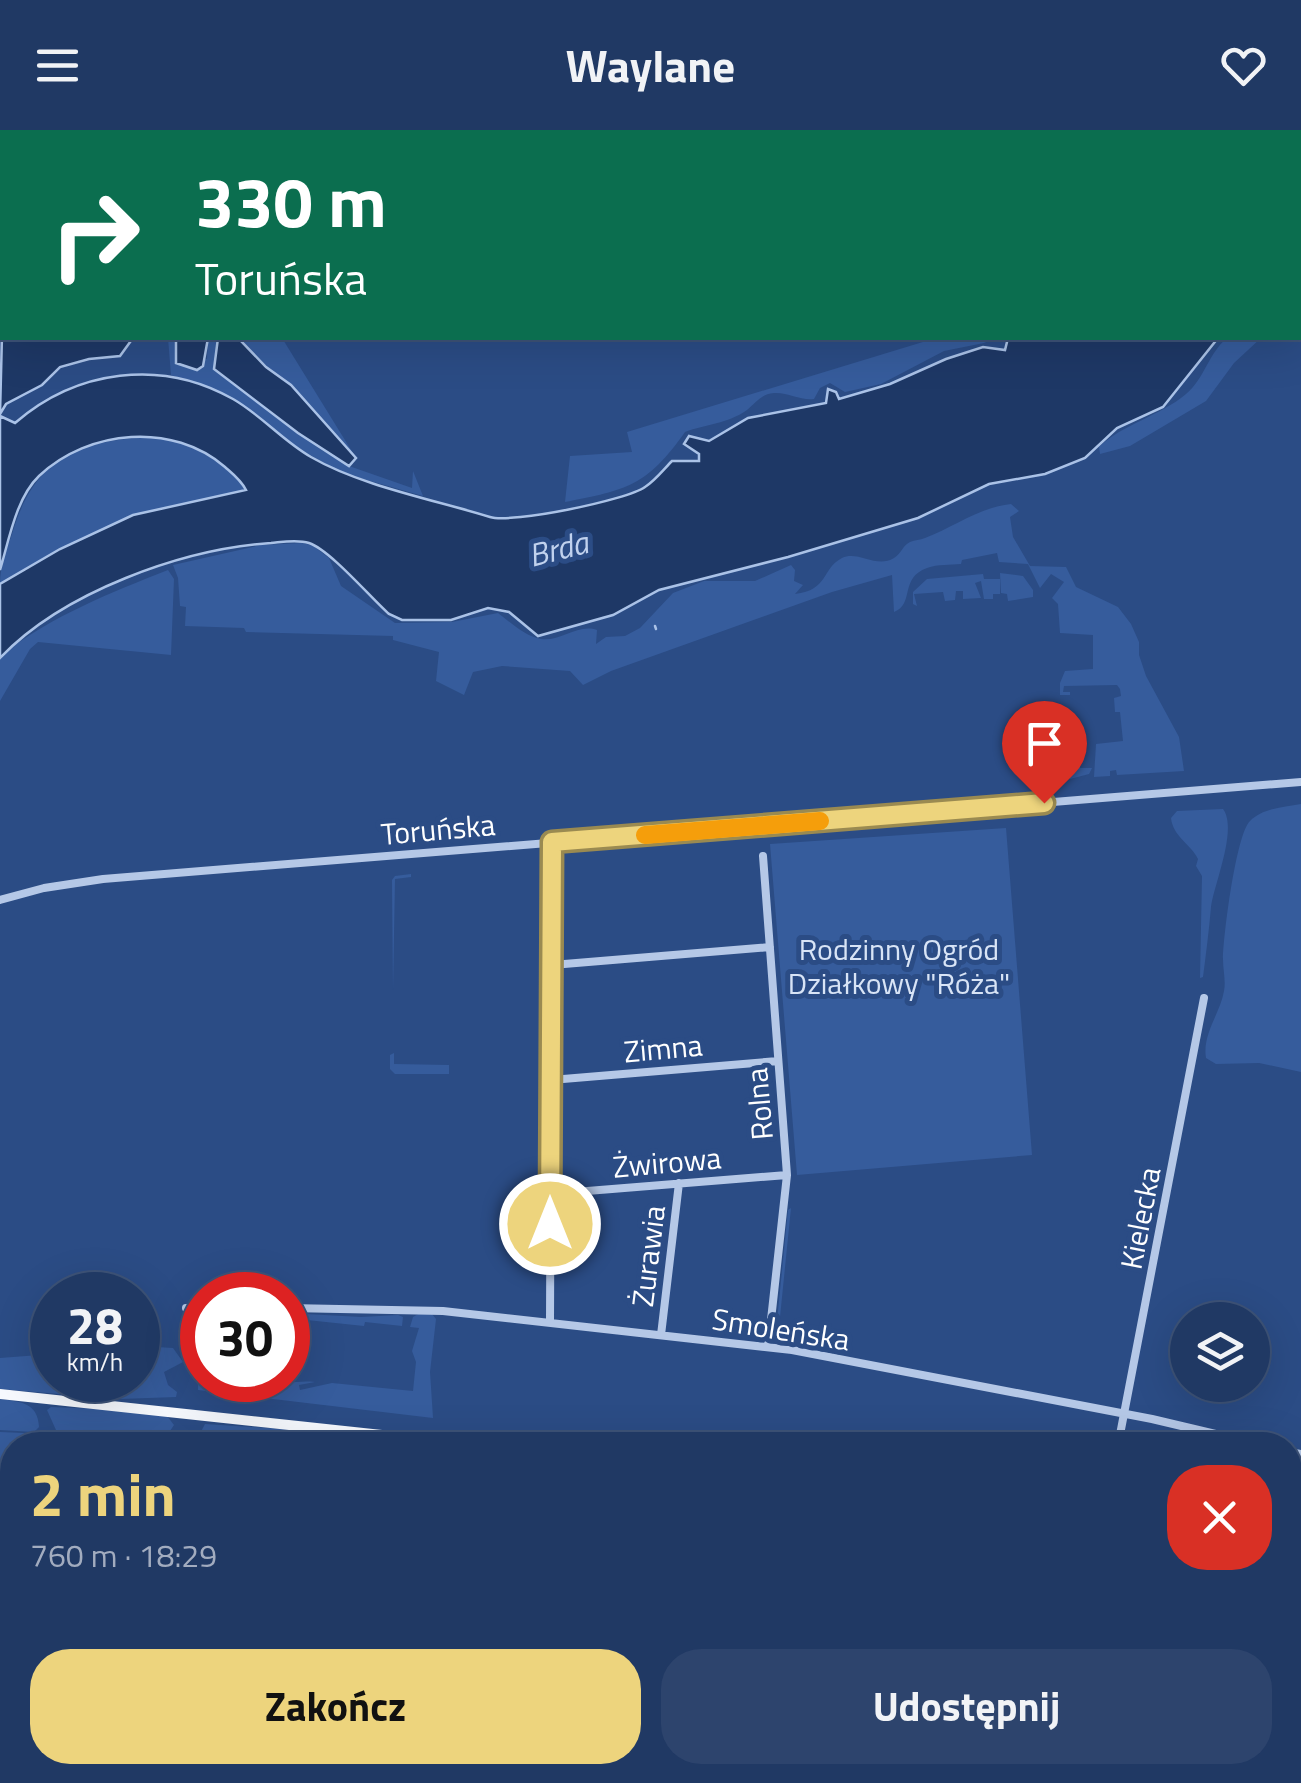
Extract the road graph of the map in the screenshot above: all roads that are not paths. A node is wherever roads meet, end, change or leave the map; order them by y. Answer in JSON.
{"nodes":[{"id":1,"x":1301,"y":782,"type":"edge"},
{"id":2,"x":552,"y":842,"type":"junction"},
{"id":3,"x":762,"y":856,"type":"dead end"},
{"id":4,"x":0,"y":900,"type":"edge"},
{"id":5,"x":770,"y":947,"type":"junction"},
{"id":6,"x":552,"y":965,"type":"junction"},
{"id":7,"x":1204,"y":998,"type":"dead end"},
{"id":8,"x":778,"y":1061,"type":"junction"},
{"id":9,"x":551,"y":1080,"type":"junction"},
{"id":10,"x":788,"y":1175,"type":"junction"},
{"id":11,"x":679,"y":1184,"type":"junction"},
{"id":12,"x":550,"y":1194,"type":"junction"},
{"id":13,"x":310,"y":1308,"type":"edge"},
{"id":14,"x":550,"y":1322,"type":"junction"},
{"id":15,"x":661,"y":1335,"type":"junction"},
{"id":16,"x":768,"y":1347,"type":"junction"},
{"id":17,"x":0,"y":1394,"type":"edge"},
{"id":18,"x":1124,"y":1414,"type":"junction"},
{"id":19,"x":354,"y":1432,"type":"edge"},
{"id":20,"x":1121,"y":1432,"type":"edge"},
{"id":21,"x":1204,"y":1432,"type":"edge"}],
"edges":[{"from":1,"to":2,"type":"street","name":"Toruńska"},
{"from":2,"to":4,"type":"street","name":"Toruńska"},
{"from":2,"to":6,"type":"street"},
{"from":3,"to":5,"type":"street","name":"Rolna"},
{"from":5,"to":6,"type":"street"},
{"from":5,"to":8,"type":"street","name":"Rolna"},
{"from":6,"to":9,"type":"street"},
{"from":7,"to":18,"type":"street","name":"Kielecka"},
{"from":8,"to":9,"type":"street","name":"Zimna"},
{"from":8,"to":10,"type":"street","name":"Rolna"},
{"from":9,"to":12,"type":"street"},
{"from":10,"to":11,"type":"street","name":"Żwirowa"},
{"from":10,"to":16,"type":"street","name":"Rolna"},
{"from":11,"to":12,"type":"street","name":"Żwirowa"},
{"from":11,"to":15,"type":"street","name":"Żurawia"},
{"from":12,"to":14,"type":"street"},
{"from":13,"to":14,"type":"street","name":"Smoleńska"},
{"from":14,"to":15,"type":"street","name":"Smoleńska"},
{"from":15,"to":16,"type":"street","name":"Smoleńska"},
{"from":16,"to":18,"type":"street","name":"Smoleńska"},
{"from":17,"to":19,"type":"main road"},
{"from":18,"to":20,"type":"street","name":"Kielecka"},
{"from":18,"to":21,"type":"street","name":"Smoleńska"}]}
